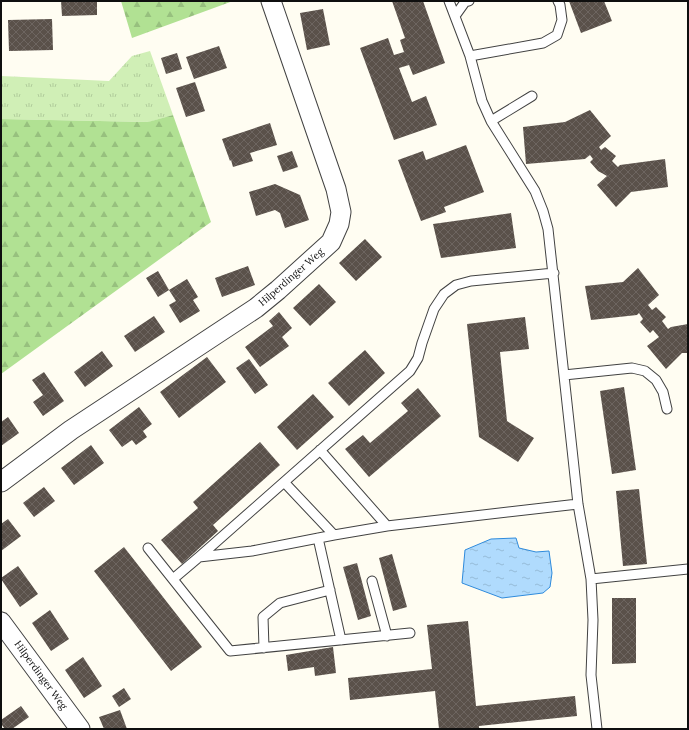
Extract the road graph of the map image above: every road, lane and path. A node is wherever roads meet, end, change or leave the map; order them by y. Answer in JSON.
{"nodes":[{"id":1,"x":272,"y":1,"type":"edge"},
{"id":2,"x":449,"y":1,"type":"edge"},
{"id":3,"x":469,"y":1,"type":"edge"},
{"id":4,"x":558,"y":1,"type":"edge"},
{"id":5,"x":455,"y":16,"type":"junction"},
{"id":6,"x":470,"y":56,"type":"junction"},
{"id":7,"x":532,"y":96,"type":"dead end"},
{"id":8,"x":491,"y":121,"type":"junction"},
{"id":9,"x":554,"y":273,"type":"junction"},
{"id":10,"x":564,"y":375,"type":"junction"},
{"id":11,"x":667,"y":409,"type":"dead end"},
{"id":12,"x":320,"y":450,"type":"junction"},
{"id":13,"x":1,"y":482,"type":"edge"},
{"id":14,"x":284,"y":482,"type":"junction"},
{"id":15,"x":578,"y":504,"type":"junction"},
{"id":16,"x":387,"y":526,"type":"junction"},
{"id":17,"x":334,"y":535,"type":"junction"},
{"id":18,"x":318,"y":538,"type":"junction"},
{"id":19,"x":148,"y":548,"type":"dead end"},
{"id":20,"x":199,"y":558,"type":"junction"},
{"id":21,"x":688,"y":569,"type":"edge"},
{"id":22,"x":173,"y":579,"type":"junction"},
{"id":23,"x":591,"y":579,"type":"junction"},
{"id":24,"x":372,"y":581,"type":"dead end"},
{"id":25,"x":330,"y":590,"type":"junction"},
{"id":26,"x":1,"y":622,"type":"edge"},
{"id":27,"x":410,"y":634,"type":"dead end"},
{"id":28,"x":387,"y":636,"type":"junction"},
{"id":29,"x":341,"y":640,"type":"junction"},
{"id":30,"x":264,"y":648,"type":"junction"},
{"id":31,"x":80,"y":729,"type":"edge"},
{"id":32,"x":597,"y":729,"type":"edge"}],
"edges":[{"from":1,"to":13,"type":"street","name":"Hilperdinger Weg"},
{"from":2,"to":5,"type":"lane"},
{"from":3,"to":5,"type":"lane"},
{"from":4,"to":6,"type":"lane"},
{"from":5,"to":6,"type":"lane"},
{"from":6,"to":8,"type":"lane"},
{"from":7,"to":8,"type":"lane"},
{"from":8,"to":9,"type":"lane"},
{"from":9,"to":10,"type":"lane"},
{"from":9,"to":12,"type":"lane"},
{"from":10,"to":11,"type":"lane"},
{"from":10,"to":15,"type":"lane"},
{"from":12,"to":14,"type":"lane"},
{"from":12,"to":16,"type":"lane"},
{"from":14,"to":17,"type":"lane"},
{"from":14,"to":20,"type":"lane"},
{"from":15,"to":16,"type":"lane"},
{"from":15,"to":23,"type":"lane"},
{"from":16,"to":17,"type":"lane"},
{"from":17,"to":18,"type":"lane"},
{"from":18,"to":20,"type":"lane"},
{"from":18,"to":25,"type":"lane"},
{"from":19,"to":22,"type":"lane"},
{"from":20,"to":22,"type":"lane"},
{"from":21,"to":23,"type":"lane"},
{"from":22,"to":30,"type":"lane"},
{"from":23,"to":32,"type":"lane"},
{"from":24,"to":28,"type":"lane"},
{"from":25,"to":29,"type":"lane"},
{"from":25,"to":30,"type":"lane"},
{"from":26,"to":31,"type":"street","name":"Hilperdinger Weg"},
{"from":27,"to":28,"type":"lane"},
{"from":28,"to":29,"type":"lane"},
{"from":29,"to":30,"type":"lane"}]}
